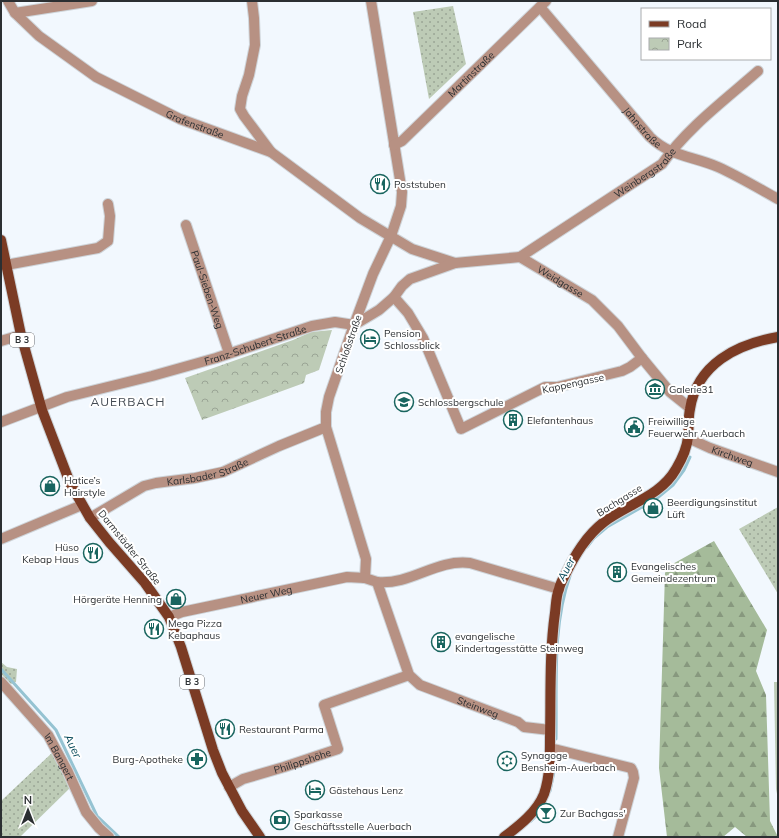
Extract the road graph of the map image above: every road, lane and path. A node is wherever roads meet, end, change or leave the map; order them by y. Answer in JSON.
{"nodes":[{"id":1,"x":8,"y":1,"type":"edge"},
{"id":2,"x":92,"y":1,"type":"edge"},
{"id":3,"x":252,"y":1,"type":"edge"},
{"id":4,"x":372,"y":1,"type":"edge"},
{"id":5,"x":543,"y":4,"type":"edge"},
{"id":6,"x":15,"y":13,"type":"junction"},
{"id":7,"x":758,"y":71,"type":"dead end"},
{"id":8,"x":394,"y":145,"type":"junction"},
{"id":9,"x":271,"y":152,"type":"junction"},
{"id":10,"x":670,"y":152,"type":"junction"},
{"id":11,"x":778,"y":199,"type":"edge"},
{"id":12,"x":108,"y":204,"type":"dead end"},
{"id":13,"x":186,"y":225,"type":"dead end"},
{"id":14,"x":391,"y":236,"type":"junction"},
{"id":15,"x":1,"y":240,"type":"edge"},
{"id":16,"x":520,"y":257,"type":"junction"},
{"id":17,"x":455,"y":263,"type":"junction"},
{"id":18,"x":6,"y":265,"type":"junction"},
{"id":19,"x":394,"y":296,"type":"junction"},
{"id":20,"x":354,"y":325,"type":"junction"},
{"id":21,"x":21,"y":335,"type":"junction"},
{"id":22,"x":778,"y":337,"type":"edge"},
{"id":23,"x":1,"y":341,"type":"edge"},
{"id":24,"x":229,"y":354,"type":"junction"},
{"id":25,"x":642,"y":358,"type":"junction"},
{"id":26,"x":42,"y":408,"type":"junction"},
{"id":27,"x":690,"y":408,"type":"junction"},
{"id":28,"x":1,"y":422,"type":"edge"},
{"id":29,"x":326,"y":427,"type":"junction"},
{"id":30,"x":688,"y":438,"type":"junction"},
{"id":31,"x":778,"y":472,"type":"edge"},
{"id":32,"x":82,"y":505,"type":"junction"},
{"id":33,"x":90,"y":518,"type":"junction"},
{"id":34,"x":1,"y":540,"type":"edge"},
{"id":35,"x":365,"y":578,"type":"junction"},
{"id":36,"x":377,"y":582,"type":"junction"},
{"id":37,"x":559,"y":589,"type":"junction"},
{"id":38,"x":169,"y":617,"type":"junction"},
{"id":39,"x":409,"y":675,"type":"junction"},
{"id":40,"x":1,"y":682,"type":"edge"},
{"id":41,"x":550,"y":730,"type":"junction"},
{"id":42,"x":550,"y":748,"type":"junction"},
{"id":43,"x":229,"y":787,"type":"junction"},
{"id":44,"x":109,"y":837,"type":"edge"},
{"id":45,"x":260,"y":837,"type":"edge"},
{"id":46,"x":504,"y":837,"type":"edge"},
{"id":47,"x":618,"y":837,"type":"edge"}],
"edges":[{"from":1,"to":6,"type":"street","name":"Grafenstraße"},
{"from":2,"to":6,"type":"street"},
{"from":3,"to":9,"type":"street"},
{"from":4,"to":8,"type":"street","name":"Schloßstraße"},
{"from":5,"to":8,"type":"street","name":"Martinstraße"},
{"from":5,"to":10,"type":"street","name":"Jahnstraße"},
{"from":6,"to":9,"type":"street","name":"Grafenstraße"},
{"from":7,"to":10,"type":"street","name":"Jahnstraße"},
{"from":8,"to":14,"type":"street","name":"Schloßstraße"},
{"from":9,"to":14,"type":"street","name":"Grafenstraße"},
{"from":10,"to":11,"type":"street","name":"Weinbergstraße"},
{"from":10,"to":16,"type":"street","name":"Weinbergstraße"},
{"from":12,"to":18,"type":"street"},
{"from":13,"to":24,"type":"street","name":"Paul-Sieben-Weg"},
{"from":14,"to":17,"type":"street"},
{"from":14,"to":20,"type":"street","name":"Schloßstraße"},
{"from":15,"to":18,"type":"main road","name":"Darmstädter Straße","number":"B 3"},
{"from":16,"to":17,"type":"street"},
{"from":16,"to":25,"type":"street","name":"Weidgasse"},
{"from":17,"to":19,"type":"street"},
{"from":18,"to":21,"type":"main road","name":"Darmstädter Straße","number":"B 3"},
{"from":19,"to":20,"type":"street"},
{"from":19,"to":25,"type":"street","name":"Kappengasse"},
{"from":20,"to":24,"type":"street","name":"Franz-Schubert-Straße"},
{"from":20,"to":29,"type":"street","name":"Schloßstraße"},
{"from":21,"to":23,"type":"street"},
{"from":21,"to":26,"type":"main road","name":"Darmstädter Straße","number":"B 3"},
{"from":22,"to":27,"type":"main road","name":"Bachgasse"},
{"from":24,"to":26,"type":"street","name":"Franz-Schubert-Straße"},
{"from":25,"to":27,"type":"street","name":"Weidgasse"},
{"from":26,"to":28,"type":"street","name":"Franz-Schubert-Straße"},
{"from":26,"to":32,"type":"main road","name":"Darmstädter Straße","number":"B 3"},
{"from":27,"to":30,"type":"main road","name":"Bachgasse"},
{"from":29,"to":33,"type":"street","name":"Karlsbader Straße"},
{"from":29,"to":35,"type":"street","name":"Schloßstraße"},
{"from":30,"to":31,"type":"street","name":"Kirchweg"},
{"from":30,"to":37,"type":"main road","name":"Bachgasse"},
{"from":32,"to":33,"type":"main road","name":"Darmstädter Straße","number":"B 3"},
{"from":32,"to":34,"type":"street"},
{"from":33,"to":38,"type":"main road","name":"Darmstädter Straße","number":"B 3"},
{"from":35,"to":36,"type":"street"},
{"from":35,"to":38,"type":"street","name":"Neuer Weg"},
{"from":36,"to":37,"type":"street"},
{"from":36,"to":39,"type":"street"},
{"from":37,"to":41,"type":"main road","name":"Bachgasse"},
{"from":38,"to":43,"type":"main road","name":"Darmstädter Straße","number":"B 3"},
{"from":39,"to":41,"type":"street","name":"Steinweg"},
{"from":39,"to":43,"type":"street","name":"Philippshöhe"},
{"from":40,"to":44,"type":"street","name":"Im Bangert"},
{"from":41,"to":42,"type":"main road","name":"Bachgasse"},
{"from":42,"to":46,"type":"main road","name":"Bachgasse"},
{"from":42,"to":47,"type":"street"},
{"from":43,"to":45,"type":"main road","name":"Darmstädter Straße","number":"B 3"}]}
